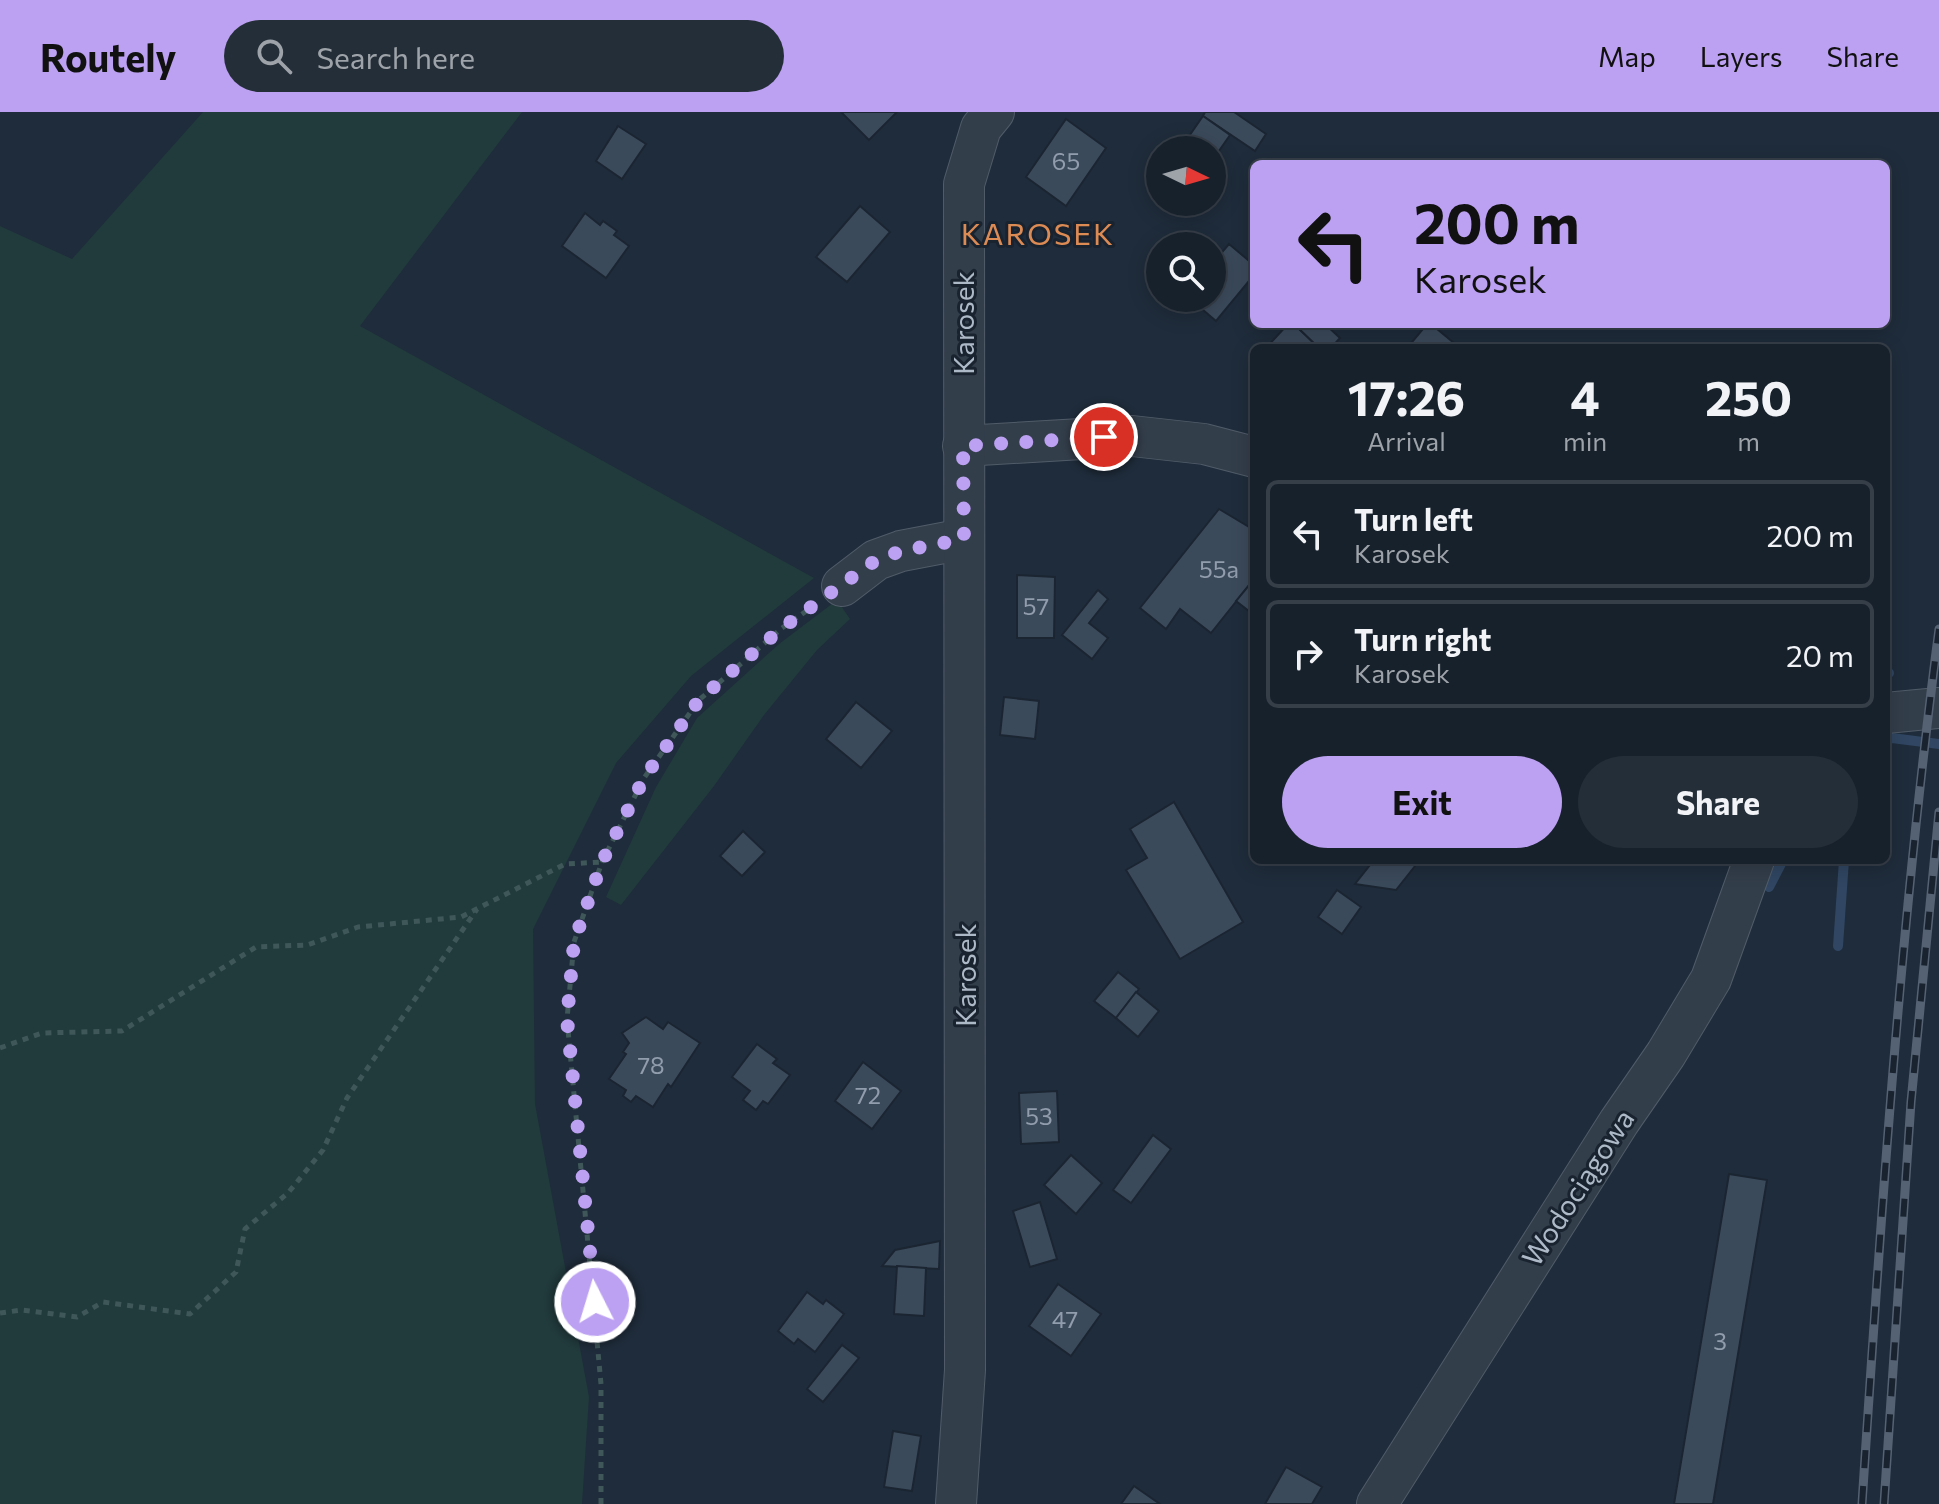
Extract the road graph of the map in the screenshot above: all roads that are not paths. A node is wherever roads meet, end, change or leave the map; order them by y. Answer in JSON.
{"nodes":[{"id":1,"x":980,"y":117,"type":"edge"},
{"id":2,"x":963,"y":446,"type":"junction"},
{"id":3,"x":1250,"y":456,"type":"edge"},
{"id":4,"x":964,"y":539,"type":"junction"},
{"id":5,"x":842,"y":586,"type":"road end"},
{"id":6,"x":1939,"y":708,"type":"edge"},
{"id":7,"x":1890,"y":713,"type":"edge"},
{"id":8,"x":1753,"y":864,"type":"edge"},
{"id":9,"x":956,"y":1504,"type":"edge"},
{"id":10,"x":1377,"y":1504,"type":"edge"}],
"edges":[{"from":1,"to":2,"type":"street","name":"Karosek"},
{"from":2,"to":3,"type":"street"},
{"from":2,"to":4,"type":"street","name":"Karosek"},
{"from":4,"to":5,"type":"street"},
{"from":4,"to":9,"type":"street","name":"Karosek"},
{"from":6,"to":7,"type":"street"},
{"from":8,"to":10,"type":"street","name":"Wodociągowa"}]}
